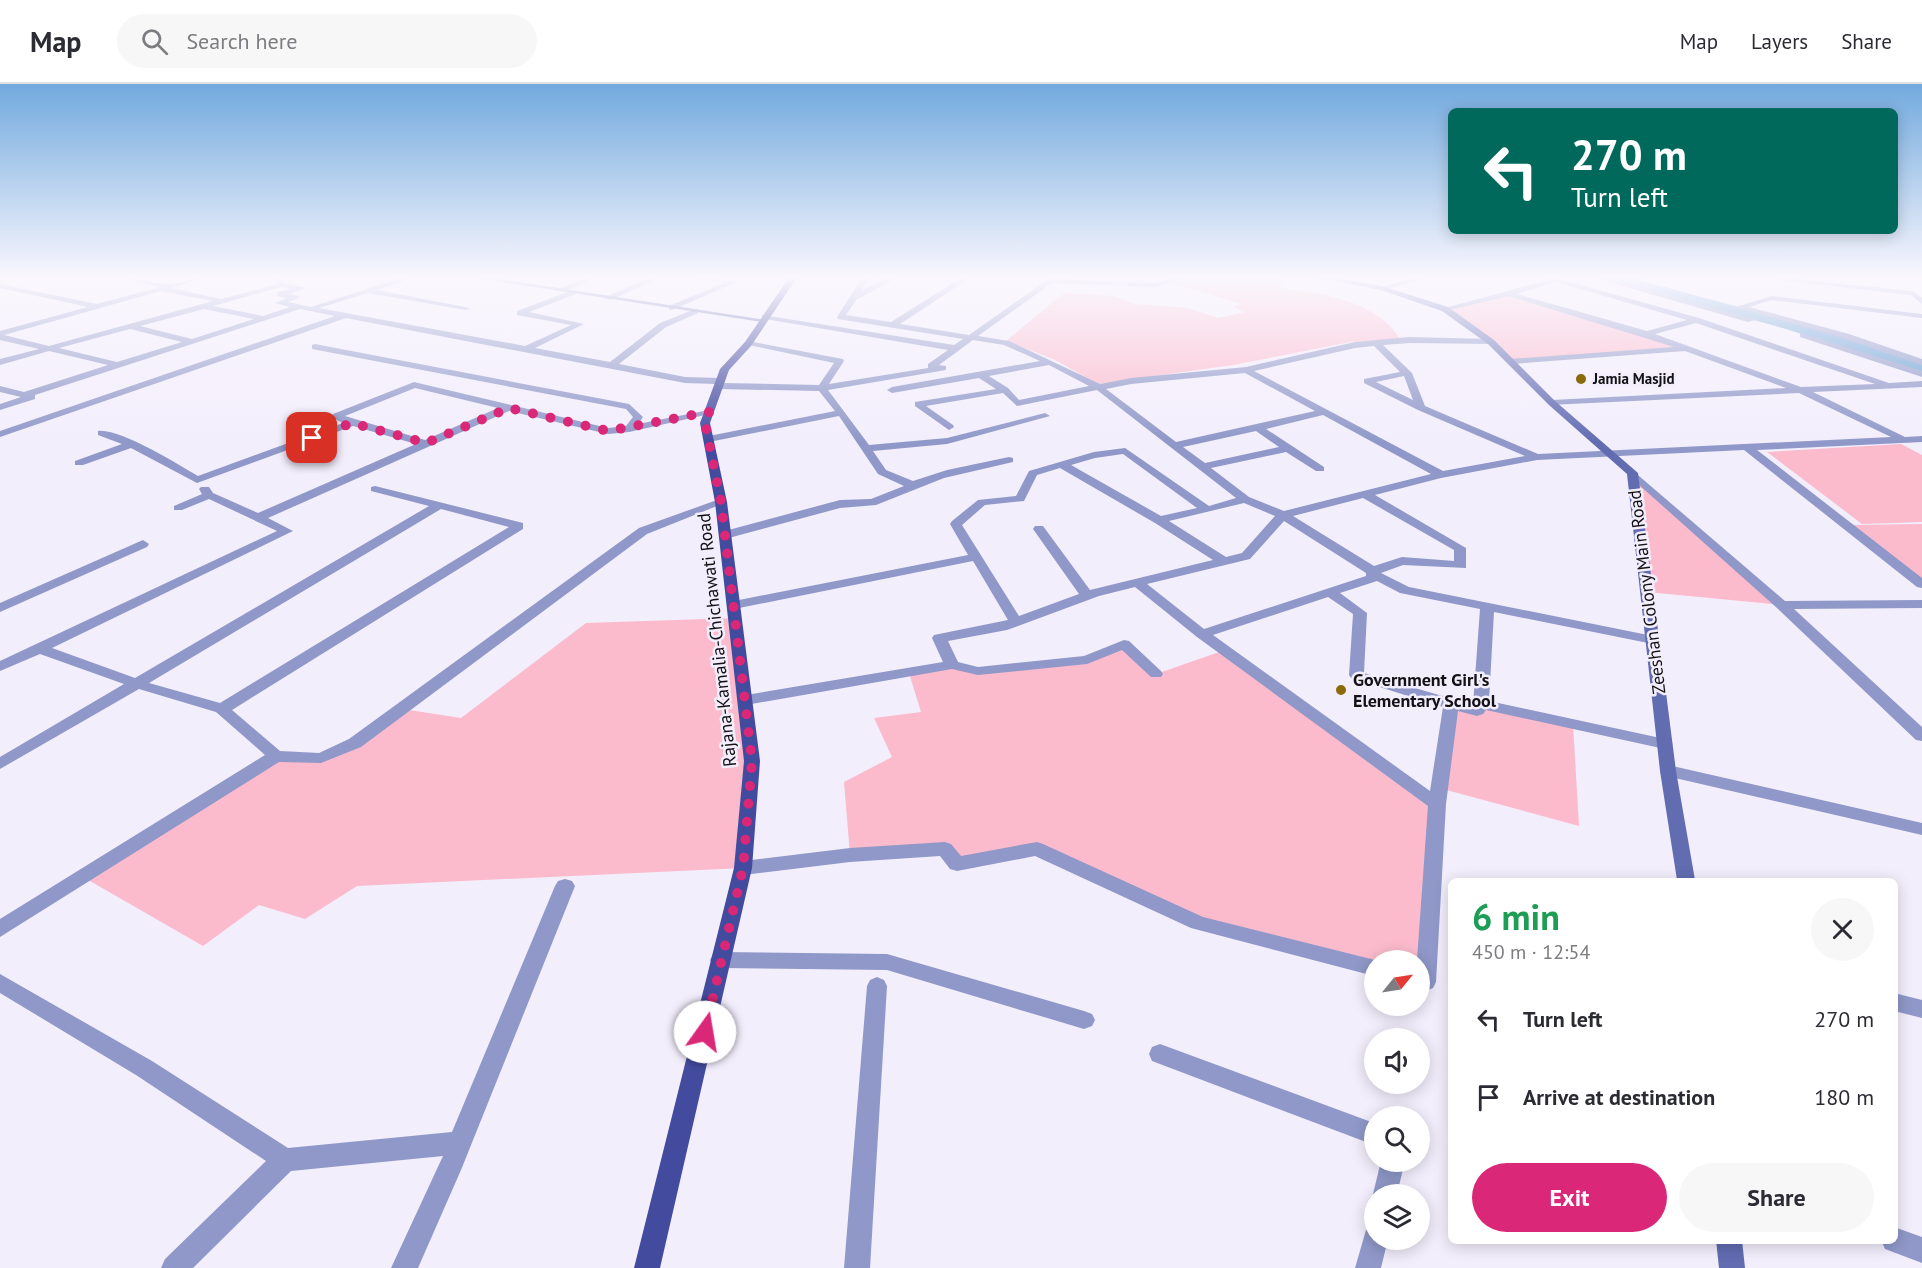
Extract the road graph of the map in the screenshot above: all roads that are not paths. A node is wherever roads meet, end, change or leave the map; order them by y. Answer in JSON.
{"nodes":[{"id":1,"x":16,"y":331,"type":"edge"},
{"id":2,"x":105,"y":331,"type":"edge"},
{"id":3,"x":152,"y":331,"type":"edge"},
{"id":4,"x":221,"y":331,"type":"edge"},
{"id":5,"x":298,"y":331,"type":"edge"},
{"id":6,"x":436,"y":331,"type":"edge"},
{"id":7,"x":564,"y":331,"type":"edge"},
{"id":8,"x":655,"y":331,"type":"edge"},
{"id":9,"x":756,"y":331,"type":"edge"},
{"id":10,"x":848,"y":331,"type":"edge"},
{"id":11,"x":937,"y":331,"type":"edge"},
{"id":12,"x":977,"y":331,"type":"edge"},
{"id":13,"x":1476,"y":331,"type":"edge"},
{"id":14,"x":1638,"y":331,"type":"edge"},
{"id":15,"x":1657,"y":331,"type":"edge"},
{"id":16,"x":1730,"y":331,"type":"edge"},
{"id":17,"x":1829,"y":331,"type":"edge"},
{"id":18,"x":1647,"y":334,"type":"junction"},
{"id":19,"x":1798,"y":334,"type":"dead end"},
{"id":20,"x":0,"y":336,"type":"edge"},
{"id":21,"x":970,"y":336,"type":"junction"},
{"id":22,"x":190,"y":341,"type":"junction"},
{"id":23,"x":1491,"y":342,"type":"junction"},
{"id":24,"x":1376,"y":343,"type":"junction"},
{"id":25,"x":748,"y":344,"type":"junction"},
{"id":26,"x":315,"y":347,"type":"dead end"},
{"id":27,"x":955,"y":348,"type":"junction"},
{"id":28,"x":44,"y":349,"type":"junction"},
{"id":29,"x":526,"y":349,"type":"junction"},
{"id":30,"x":1688,"y":349,"type":"junction"},
{"id":31,"x":1512,"y":361,"type":"junction"},
{"id":32,"x":0,"y":362,"type":"edge"},
{"id":33,"x":1050,"y":362,"type":"junction"},
{"id":34,"x":1922,"y":362,"type":"edge"},
{"id":35,"x":115,"y":365,"type":"junction"},
{"id":36,"x":612,"y":365,"type":"junction"},
{"id":37,"x":1246,"y":370,"type":"junction"},
{"id":38,"x":1407,"y":373,"type":"junction"},
{"id":39,"x":981,"y":375,"type":"junction"},
{"id":40,"x":1922,"y":375,"type":"edge"},
{"id":41,"x":719,"y":383,"type":"junction"},
{"id":42,"x":1922,"y":384,"type":"edge"},
{"id":43,"x":1893,"y":386,"type":"junction"},
{"id":44,"x":1098,"y":387,"type":"junction"},
{"id":45,"x":0,"y":388,"type":"edge"},
{"id":46,"x":822,"y":388,"type":"junction"},
{"id":47,"x":892,"y":390,"type":"dead end"},
{"id":48,"x":1005,"y":390,"type":"junction"},
{"id":49,"x":1802,"y":391,"type":"junction"},
{"id":50,"x":24,"y":395,"type":"junction"},
{"id":51,"x":1552,"y":403,"type":"junction"},
{"id":52,"x":509,"y":408,"type":"junction"},
{"id":53,"x":1421,"y":408,"type":"junction"},
{"id":54,"x":0,"y":409,"type":"edge"},
{"id":55,"x":709,"y":412,"type":"junction"},
{"id":56,"x":1325,"y":412,"type":"junction"},
{"id":57,"x":842,"y":413,"type":"junction"},
{"id":58,"x":1045,"y":416,"type":"dead end"},
{"id":59,"x":32,"y":423,"type":"junction"},
{"id":60,"x":352,"y":423,"type":"junction"},
{"id":61,"x":949,"y":427,"type":"dead end"},
{"id":62,"x":1258,"y":428,"type":"junction"},
{"id":63,"x":628,"y":429,"type":"junction"},
{"id":64,"x":102,"y":433,"type":"dead end"},
{"id":65,"x":0,"y":434,"type":"edge"},
{"id":66,"x":709,"y":439,"type":"junction"},
{"id":67,"x":1922,"y":439,"type":"edge"},
{"id":68,"x":1904,"y":440,"type":"junction"},
{"id":69,"x":426,"y":443,"type":"junction"},
{"id":70,"x":132,"y":444,"type":"junction"},
{"id":71,"x":1175,"y":445,"type":"junction"},
{"id":72,"x":1745,"y":446,"type":"junction"},
{"id":73,"x":1288,"y":447,"type":"junction"},
{"id":74,"x":866,"y":449,"type":"junction"},
{"id":75,"x":1922,"y":449,"type":"edge"},
{"id":76,"x":1613,"y":454,"type":"junction"},
{"id":77,"x":1536,"y":457,"type":"junction"},
{"id":78,"x":1009,"y":460,"type":"dead end"},
{"id":79,"x":79,"y":463,"type":"dead end"},
{"id":80,"x":1062,"y":465,"type":"junction"},
{"id":81,"x":1201,"y":467,"type":"junction"},
{"id":82,"x":1320,"y":469,"type":"dead end"},
{"id":83,"x":1632,"y":473,"type":"junction"},
{"id":84,"x":1441,"y":475,"type":"junction"},
{"id":85,"x":197,"y":480,"type":"junction"},
{"id":86,"x":914,"y":486,"type":"junction"},
{"id":87,"x":375,"y":489,"type":"dead end"},
{"id":88,"x":1364,"y":494,"type":"junction"},
{"id":89,"x":210,"y":495,"type":"junction"},
{"id":90,"x":1245,"y":499,"type":"junction"},
{"id":91,"x":721,"y":502,"type":"junction"},
{"id":92,"x":440,"y":505,"type":"junction"},
{"id":93,"x":178,"y":508,"type":"dead end"},
{"id":94,"x":1207,"y":510,"type":"junction"},
{"id":95,"x":1283,"y":515,"type":"junction"},
{"id":96,"x":258,"y":518,"type":"junction"},
{"id":97,"x":1159,"y":520,"type":"junction"},
{"id":98,"x":1039,"y":529,"type":"dead end"},
{"id":99,"x":725,"y":535,"type":"junction"},
{"id":100,"x":142,"y":544,"type":"dead end"},
{"id":101,"x":976,"y":557,"type":"junction"},
{"id":102,"x":1225,"y":562,"type":"junction"},
{"id":103,"x":1373,"y":573,"type":"junction"},
{"id":104,"x":1138,"y":583,"type":"junction"},
{"id":105,"x":1922,"y":584,"type":"edge"},
{"id":106,"x":1330,"y":592,"type":"junction"},
{"id":107,"x":1087,"y":596,"type":"junction"},
{"id":108,"x":1782,"y":604,"type":"junction"},
{"id":109,"x":1922,"y":604,"type":"edge"},
{"id":110,"x":734,"y":605,"type":"junction"},
{"id":111,"x":1486,"y":607,"type":"junction"},
{"id":112,"x":0,"y":608,"type":"edge"},
{"id":113,"x":1016,"y":622,"type":"junction"},
{"id":114,"x":1202,"y":634,"type":"junction"},
{"id":115,"x":1653,"y":640,"type":"junction"},
{"id":116,"x":38,"y":648,"type":"junction"},
{"id":117,"x":952,"y":665,"type":"junction"},
{"id":118,"x":0,"y":667,"type":"edge"},
{"id":119,"x":1156,"y":674,"type":"dead end"},
{"id":120,"x":138,"y":684,"type":"junction"},
{"id":121,"x":746,"y":700,"type":"junction"},
{"id":122,"x":1451,"y":704,"type":"junction"},
{"id":123,"x":1481,"y":704,"type":"junction"},
{"id":124,"x":222,"y":709,"type":"junction"},
{"id":125,"x":1922,"y":736,"type":"edge"},
{"id":126,"x":1665,"y":744,"type":"junction"},
{"id":127,"x":276,"y":756,"type":"junction"},
{"id":128,"x":0,"y":764,"type":"edge"},
{"id":129,"x":1668,"y":771,"type":"junction"},
{"id":130,"x":1437,"y":804,"type":"junction"},
{"id":131,"x":1922,"y":829,"type":"edge"},
{"id":132,"x":743,"y":868,"type":"junction"},
{"id":133,"x":1686,"y":878,"type":"edge"},
{"id":134,"x":565,"y":886,"type":"dead end"},
{"id":135,"x":0,"y":929,"type":"edge"},
{"id":136,"x":1428,"y":950,"type":"edge"},
{"id":137,"x":720,"y":960,"type":"junction"},
{"id":138,"x":1364,"y":965,"type":"edge"},
{"id":139,"x":0,"y":983,"type":"edge"},
{"id":140,"x":877,"y":986,"type":"dead end"},
{"id":141,"x":1898,"y":1003,"type":"edge"},
{"id":142,"x":1922,"y":1009,"type":"edge"},
{"id":143,"x":1084,"y":1020,"type":"dead end"},
{"id":144,"x":1160,"y":1054,"type":"dead end"},
{"id":145,"x":1364,"y":1130,"type":"edge"},
{"id":146,"x":460,"y":1143,"type":"junction"},
{"id":147,"x":285,"y":1160,"type":"junction"},
{"id":148,"x":1898,"y":1241,"type":"edge"},
{"id":149,"x":1729,"y":1244,"type":"edge"},
{"id":150,"x":1372,"y":1250,"type":"edge"},
{"id":151,"x":1922,"y":1250,"type":"edge"},
{"id":152,"x":174,"y":1268,"type":"edge"},
{"id":153,"x":404,"y":1268,"type":"edge"},
{"id":154,"x":647,"y":1268,"type":"edge"},
{"id":155,"x":857,"y":1268,"type":"edge"},
{"id":156,"x":1368,"y":1268,"type":"edge"},
{"id":157,"x":1732,"y":1268,"type":"edge"}],
"edges":[{"from":1,"to":20,"type":"street"},
{"from":2,"to":28,"type":"street"},
{"from":3,"to":22,"type":"street"},
{"from":4,"to":22,"type":"street"},
{"from":5,"to":59,"type":"street"},
{"from":6,"to":29,"type":"street"},
{"from":7,"to":29,"type":"street"},
{"from":8,"to":36,"type":"street"},
{"from":9,"to":25,"type":"main road","name":"Rajana-Kamalia-Chichawati Road"},
{"from":10,"to":27,"type":"street"},
{"from":11,"to":21,"type":"street"},
{"from":12,"to":21,"type":"street"},
{"from":13,"to":23,"type":"street","name":"Zeeshan Colony Main Road"},
{"from":14,"to":18,"type":"street"},
{"from":15,"to":18,"type":"street"},
{"from":16,"to":43,"type":"street"},
{"from":17,"to":34,"type":"street"},
{"from":18,"to":30,"type":"street"},
{"from":19,"to":40,"type":"street"},
{"from":20,"to":28,"type":"street"},
{"from":21,"to":27,"type":"street"},
{"from":21,"to":33,"type":"street"},
{"from":22,"to":35,"type":"street"},
{"from":23,"to":24,"type":"street"},
{"from":23,"to":31,"type":"street","name":"Zeeshan Colony Main Road"},
{"from":24,"to":37,"type":"street"},
{"from":24,"to":38,"type":"street"},
{"from":25,"to":41,"type":"main road","name":"Rajana-Kamalia-Chichawati Road"},
{"from":25,"to":46,"type":"street"},
{"from":26,"to":63,"type":"street"},
{"from":27,"to":46,"type":"street"},
{"from":28,"to":32,"type":"street"},
{"from":28,"to":35,"type":"street"},
{"from":29,"to":36,"type":"street"},
{"from":30,"to":31,"type":"street"},
{"from":30,"to":49,"type":"street"},
{"from":31,"to":51,"type":"street","name":"Zeeshan Colony Main Road"},
{"from":33,"to":39,"type":"street"},
{"from":33,"to":44,"type":"street"},
{"from":35,"to":50,"type":"street"},
{"from":36,"to":41,"type":"street"},
{"from":37,"to":44,"type":"street"},
{"from":37,"to":56,"type":"street"},
{"from":38,"to":53,"type":"street"},
{"from":38,"to":53,"type":"street"},
{"from":39,"to":47,"type":"street"},
{"from":39,"to":48,"type":"street"},
{"from":41,"to":46,"type":"street"},
{"from":41,"to":55,"type":"main road","name":"Rajana-Kamalia-Chichawati Road"},
{"from":42,"to":43,"type":"street"},
{"from":43,"to":49,"type":"street"},
{"from":44,"to":48,"type":"street"},
{"from":44,"to":71,"type":"street"},
{"from":45,"to":50,"type":"street"},
{"from":46,"to":57,"type":"street"},
{"from":48,"to":61,"type":"street"},
{"from":49,"to":51,"type":"street"},
{"from":49,"to":68,"type":"street"},
{"from":50,"to":54,"type":"street"},
{"from":51,"to":76,"type":"street","name":"Zeeshan Colony Main Road"},
{"from":52,"to":60,"type":"street"},
{"from":52,"to":63,"type":"street"},
{"from":52,"to":69,"type":"street"},
{"from":53,"to":77,"type":"street"},
{"from":54,"to":59,"type":"street"},
{"from":55,"to":63,"type":"street"},
{"from":55,"to":66,"type":"main road","name":"Rajana-Kamalia-Chichawati Road"},
{"from":56,"to":62,"type":"street"},
{"from":56,"to":84,"type":"street"},
{"from":57,"to":66,"type":"street"},
{"from":57,"to":74,"type":"street"},
{"from":58,"to":74,"type":"street"},
{"from":59,"to":65,"type":"street"},
{"from":60,"to":69,"type":"street"},
{"from":60,"to":85,"type":"street"},
{"from":62,"to":71,"type":"street"},
{"from":62,"to":73,"type":"street"},
{"from":64,"to":70,"type":"street"},
{"from":66,"to":91,"type":"main road","name":"Rajana-Kamalia-Chichawati Road"},
{"from":67,"to":68,"type":"street"},
{"from":68,"to":72,"type":"street"},
{"from":68,"to":75,"type":"street"},
{"from":69,"to":96,"type":"street"},
{"from":70,"to":79,"type":"street"},
{"from":70,"to":85,"type":"street"},
{"from":71,"to":81,"type":"street"},
{"from":72,"to":76,"type":"street"},
{"from":72,"to":105,"type":"street"},
{"from":73,"to":81,"type":"street"},
{"from":73,"to":82,"type":"street"},
{"from":74,"to":86,"type":"street"},
{"from":76,"to":77,"type":"street"},
{"from":76,"to":83,"type":"street","name":"Zeeshan Colony Main Road"},
{"from":77,"to":84,"type":"street"},
{"from":78,"to":86,"type":"street"},
{"from":80,"to":94,"type":"street"},
{"from":80,"to":97,"type":"street"},
{"from":80,"to":101,"type":"street"},
{"from":81,"to":90,"type":"street"},
{"from":83,"to":108,"type":"street"},
{"from":83,"to":115,"type":"street","name":"Zeeshan Colony Main Road"},
{"from":84,"to":88,"type":"street"},
{"from":85,"to":89,"type":"street"},
{"from":86,"to":99,"type":"street"},
{"from":87,"to":92,"type":"street"},
{"from":88,"to":95,"type":"street"},
{"from":88,"to":103,"type":"street"},
{"from":89,"to":93,"type":"street"},
{"from":89,"to":96,"type":"street"},
{"from":90,"to":94,"type":"street"},
{"from":90,"to":95,"type":"street"},
{"from":91,"to":99,"type":"main road","name":"Rajana-Kamalia-Chichawati Road"},
{"from":91,"to":127,"type":"street"},
{"from":92,"to":120,"type":"street"},
{"from":92,"to":124,"type":"street"},
{"from":94,"to":97,"type":"street"},
{"from":95,"to":102,"type":"street"},
{"from":95,"to":103,"type":"street"},
{"from":96,"to":116,"type":"street"},
{"from":97,"to":102,"type":"street"},
{"from":98,"to":107,"type":"street"},
{"from":99,"to":110,"type":"main road","name":"Rajana-Kamalia-Chichawati Road"},
{"from":100,"to":112,"type":"street"},
{"from":101,"to":110,"type":"street"},
{"from":101,"to":113,"type":"street"},
{"from":102,"to":104,"type":"street"},
{"from":103,"to":106,"type":"street"},
{"from":103,"to":111,"type":"street"},
{"from":104,"to":107,"type":"street"},
{"from":104,"to":114,"type":"street"},
{"from":106,"to":114,"type":"street"},
{"from":106,"to":122,"type":"street"},
{"from":107,"to":113,"type":"street"},
{"from":108,"to":109,"type":"street"},
{"from":108,"to":125,"type":"street"},
{"from":110,"to":121,"type":"main road","name":"Rajana-Kamalia-Chichawati Road"},
{"from":111,"to":115,"type":"street"},
{"from":111,"to":123,"type":"street"},
{"from":113,"to":117,"type":"street"},
{"from":114,"to":130,"type":"street"},
{"from":115,"to":126,"type":"street","name":"Zeeshan Colony Main Road"},
{"from":116,"to":118,"type":"street"},
{"from":116,"to":120,"type":"street"},
{"from":117,"to":119,"type":"street"},
{"from":117,"to":121,"type":"street"},
{"from":120,"to":124,"type":"street"},
{"from":120,"to":128,"type":"street"},
{"from":121,"to":132,"type":"main road","name":"Rajana-Kamalia-Chichawati Road"},
{"from":122,"to":123,"type":"street"},
{"from":122,"to":130,"type":"street"},
{"from":123,"to":126,"type":"street"},
{"from":124,"to":127,"type":"street"},
{"from":126,"to":129,"type":"street","name":"Zeeshan Colony Main Road"},
{"from":127,"to":135,"type":"street"},
{"from":129,"to":131,"type":"street"},
{"from":129,"to":133,"type":"street","name":"Zeeshan Colony Main Road"},
{"from":130,"to":136,"type":"street"},
{"from":132,"to":137,"type":"main road","name":"Rajana-Kamalia-Chichawati Road"},
{"from":132,"to":138,"type":"street"},
{"from":134,"to":146,"type":"street"},
{"from":137,"to":143,"type":"street"},
{"from":137,"to":154,"type":"main road","name":"Rajana-Kamalia-Chichawati Road"},
{"from":139,"to":147,"type":"street"},
{"from":140,"to":155,"type":"street"},
{"from":141,"to":142,"type":"street"},
{"from":144,"to":145,"type":"street"},
{"from":146,"to":147,"type":"street"},
{"from":146,"to":153,"type":"street"},
{"from":147,"to":152,"type":"street"},
{"from":148,"to":151,"type":"street"},
{"from":149,"to":157,"type":"street"},
{"from":150,"to":156,"type":"street"}]}
